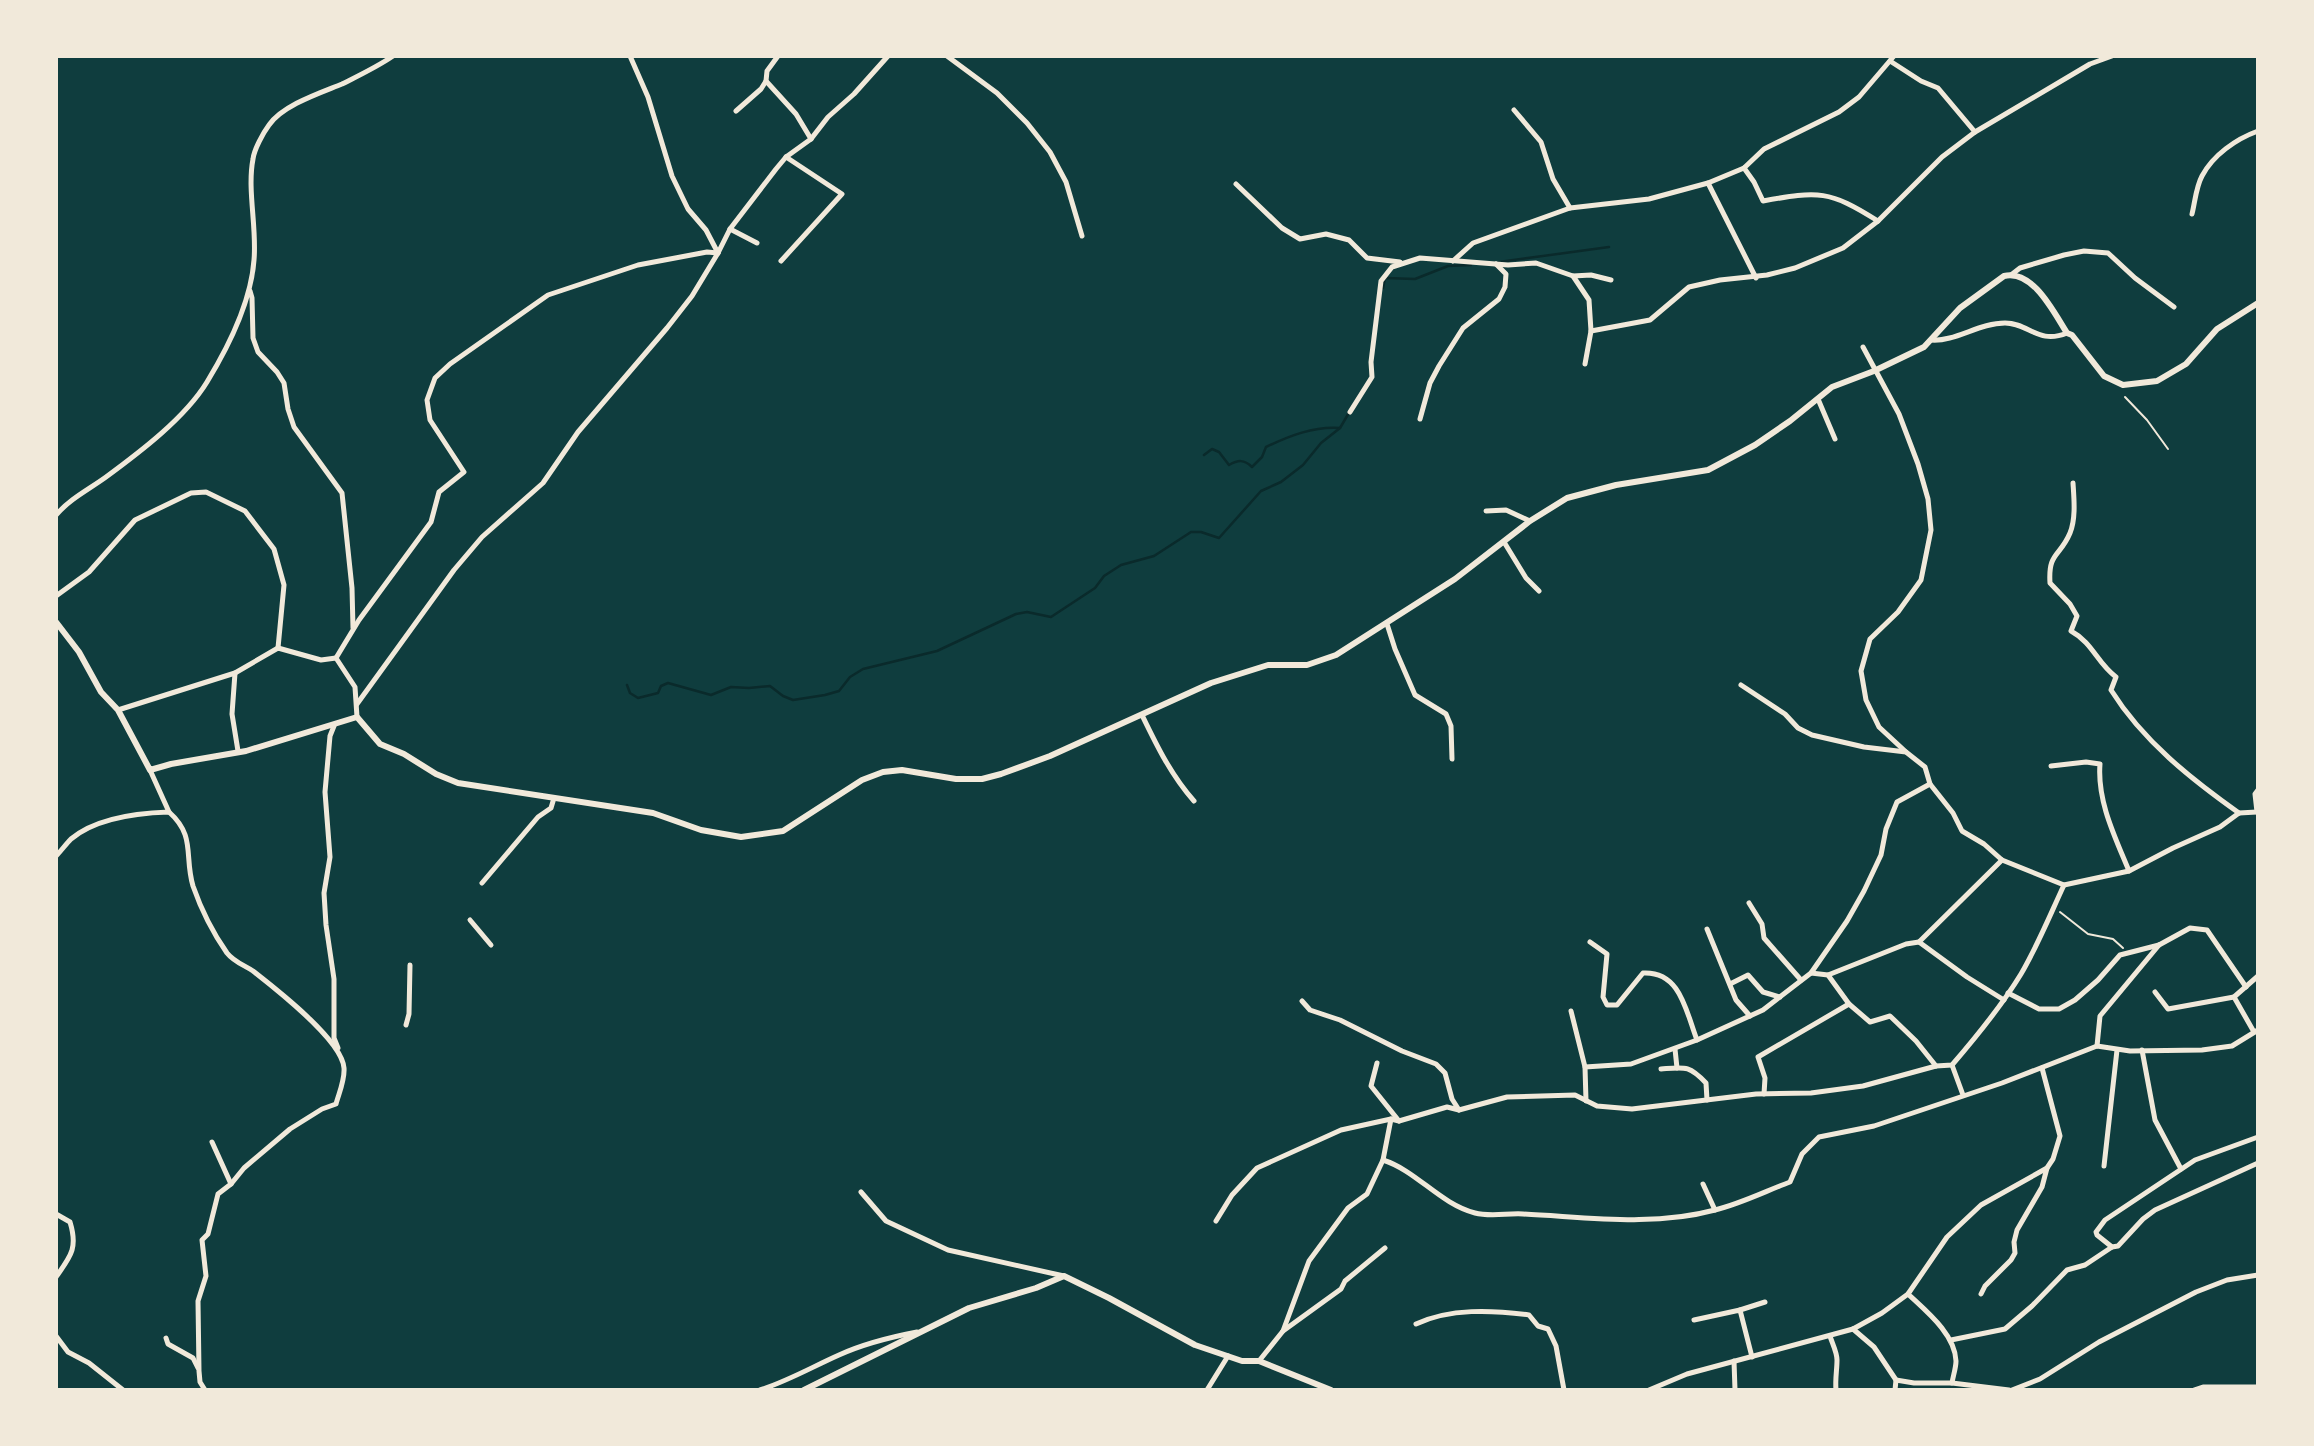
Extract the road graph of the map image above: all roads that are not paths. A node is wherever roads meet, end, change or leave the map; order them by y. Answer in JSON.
{"nodes":[{"id":1,"x":393,"y":56,"type":"edge"},
{"id":2,"x":630,"y":56,"type":"edge"},
{"id":3,"x":778,"y":56,"type":"edge"},
{"id":4,"x":888,"y":56,"type":"edge"},
{"id":5,"x":947,"y":56,"type":"edge"},
{"id":6,"x":2112,"y":56,"type":"edge"},
{"id":7,"x":1892,"y":59,"type":"edge"},
{"id":8,"x":766,"y":82,"type":"junction"},
{"id":9,"x":1514,"y":110,"type":"dead end"},
{"id":10,"x":736,"y":111,"type":"dead end"},
{"id":11,"x":2258,"y":131,"type":"edge"},
{"id":12,"x":1975,"y":132,"type":"junction"},
{"id":13,"x":811,"y":139,"type":"junction"},
{"id":14,"x":786,"y":157,"type":"junction"},
{"id":15,"x":1744,"y":168,"type":"junction"},
{"id":16,"x":1708,"y":183,"type":"junction"},
{"id":17,"x":1236,"y":184,"type":"dead end"},
{"id":18,"x":1570,"y":208,"type":"junction"},
{"id":19,"x":2192,"y":214,"type":"dead end"},
{"id":20,"x":1878,"y":221,"type":"junction"},
{"id":21,"x":730,"y":229,"type":"junction"},
{"id":22,"x":1082,"y":236,"type":"dead end"},
{"id":23,"x":757,"y":243,"type":"dead end"},
{"id":24,"x":718,"y":253,"type":"junction"},
{"id":25,"x":781,"y":261,"type":"dead end"},
{"id":26,"x":1452,"y":261,"type":"junction"},
{"id":27,"x":1401,"y":262,"type":"junction"},
{"id":28,"x":1495,"y":264,"type":"junction"},
{"id":29,"x":2011,"y":275,"type":"junction"},
{"id":30,"x":1573,"y":276,"type":"junction"},
{"id":31,"x":1756,"y":278,"type":"junction"},
{"id":32,"x":1611,"y":280,"type":"dead end"},
{"id":33,"x":250,"y":291,"type":"junction"},
{"id":34,"x":2258,"y":303,"type":"edge"},
{"id":35,"x":2174,"y":307,"type":"dead end"},
{"id":36,"x":1591,"y":331,"type":"junction"},
{"id":37,"x":2067,"y":333,"type":"junction"},
{"id":38,"x":1931,"y":340,"type":"junction"},
{"id":39,"x":1863,"y":347,"type":"dead end"},
{"id":40,"x":1585,"y":364,"type":"dead end"},
{"id":41,"x":1874,"y":372,"type":"junction"},
{"id":42,"x":1818,"y":399,"type":"junction"},
{"id":43,"x":1349,"y":412,"type":"dead end"},
{"id":44,"x":1420,"y":419,"type":"dead end"},
{"id":45,"x":1835,"y":439,"type":"dead end"},
{"id":46,"x":2073,"y":483,"type":"dead end"},
{"id":47,"x":1486,"y":511,"type":"dead end"},
{"id":48,"x":56,"y":515,"type":"edge"},
{"id":49,"x":1530,"y":521,"type":"junction"},
{"id":50,"x":1504,"y":542,"type":"junction"},
{"id":51,"x":1539,"y":591,"type":"dead end"},
{"id":52,"x":56,"y":596,"type":"edge"},
{"id":53,"x":56,"y":622,"type":"edge"},
{"id":54,"x":1387,"y":624,"type":"junction"},
{"id":55,"x":354,"y":628,"type":"junction"},
{"id":56,"x":278,"y":649,"type":"junction"},
{"id":57,"x":336,"y":659,"type":"junction"},
{"id":58,"x":235,"y":673,"type":"junction"},
{"id":59,"x":1741,"y":685,"type":"dead end"},
{"id":60,"x":357,"y":704,"type":"junction"},
{"id":61,"x":118,"y":710,"type":"junction"},
{"id":62,"x":1142,"y":715,"type":"junction"},
{"id":63,"x":357,"y":717,"type":"junction"},
{"id":64,"x":334,"y":726,"type":"junction"},
{"id":65,"x":1793,"y":730,"type":"dead end"},
{"id":66,"x":1802,"y":730,"type":"junction"},
{"id":67,"x":238,"y":751,"type":"junction"},
{"id":68,"x":1906,"y":752,"type":"junction"},
{"id":69,"x":1452,"y":758,"type":"dead end"},
{"id":70,"x":2051,"y":766,"type":"dead end"},
{"id":71,"x":150,"y":770,"type":"junction"},
{"id":72,"x":1930,"y":783,"type":"junction"},
{"id":73,"x":2258,"y":790,"type":"edge"},
{"id":74,"x":554,"y":798,"type":"junction"},
{"id":75,"x":1194,"y":801,"type":"dead end"},
{"id":76,"x":169,"y":812,"type":"junction"},
{"id":77,"x":2239,"y":813,"type":"junction"},
{"id":78,"x":2258,"y":813,"type":"edge"},
{"id":79,"x":56,"y":856,"type":"edge"},
{"id":80,"x":2002,"y":860,"type":"junction"},
{"id":81,"x":2129,"y":871,"type":"junction"},
{"id":82,"x":482,"y":883,"type":"dead end"},
{"id":83,"x":2064,"y":885,"type":"junction"},
{"id":84,"x":1749,"y":903,"type":"dead end"},
{"id":85,"x":470,"y":920,"type":"dead end"},
{"id":86,"x":1707,"y":929,"type":"dead end"},
{"id":87,"x":1590,"y":942,"type":"dead end"},
{"id":88,"x":1919,"y":942,"type":"junction"},
{"id":89,"x":491,"y":945,"type":"dead end"},
{"id":90,"x":2159,"y":945,"type":"junction"},
{"id":91,"x":410,"y":965,"type":"dead end"},
{"id":92,"x":1811,"y":973,"type":"junction"},
{"id":93,"x":1828,"y":975,"type":"junction"},
{"id":94,"x":2258,"y":976,"type":"edge"},
{"id":95,"x":1801,"y":980,"type":"junction"},
{"id":96,"x":1730,"y":984,"type":"junction"},
{"id":97,"x":2246,"y":987,"type":"junction"},
{"id":98,"x":2155,"y":992,"type":"dead end"},
{"id":99,"x":2008,"y":993,"type":"junction"},
{"id":100,"x":1780,"y":997,"type":"junction"},
{"id":101,"x":2234,"y":997,"type":"junction"},
{"id":102,"x":2004,"y":1000,"type":"junction"},
{"id":103,"x":1303,"y":1001,"type":"dead end"},
{"id":104,"x":1849,"y":1004,"type":"junction"},
{"id":105,"x":1571,"y":1011,"type":"dead end"},
{"id":106,"x":1750,"y":1016,"type":"junction"},
{"id":107,"x":406,"y":1026,"type":"dead end"},
{"id":108,"x":2256,"y":1031,"type":"edge"},
{"id":109,"x":1697,"y":1040,"type":"junction"},
{"id":110,"x":2097,"y":1046,"type":"junction"},
{"id":111,"x":1675,"y":1049,"type":"junction"},
{"id":112,"x":2117,"y":1050,"type":"junction"},
{"id":113,"x":2142,"y":1050,"type":"junction"},
{"id":114,"x":341,"y":1054,"type":"junction"},
{"id":115,"x":1377,"y":1063,"type":"dead end"},
{"id":116,"x":1952,"y":1065,"type":"junction"},
{"id":117,"x":1936,"y":1066,"type":"junction"},
{"id":118,"x":1586,"y":1068,"type":"junction"},
{"id":119,"x":1677,"y":1068,"type":"junction"},
{"id":120,"x":2042,"y":1068,"type":"junction"},
{"id":121,"x":1661,"y":1069,"type":"dead end"},
{"id":122,"x":1764,"y":1094,"type":"junction"},
{"id":123,"x":1963,"y":1095,"type":"junction"},
{"id":124,"x":1707,"y":1100,"type":"junction"},
{"id":125,"x":1586,"y":1101,"type":"junction"},
{"id":126,"x":1459,"y":1110,"type":"junction"},
{"id":127,"x":1391,"y":1119,"type":"junction"},
{"id":128,"x":1399,"y":1121,"type":"junction"},
{"id":129,"x":2258,"y":1137,"type":"edge"},
{"id":130,"x":212,"y":1142,"type":"dead end"},
{"id":131,"x":1383,"y":1160,"type":"junction"},
{"id":132,"x":2258,"y":1163,"type":"edge"},
{"id":133,"x":2104,"y":1166,"type":"dead end"},
{"id":134,"x":2047,"y":1168,"type":"junction"},
{"id":135,"x":2181,"y":1169,"type":"junction"},
{"id":136,"x":231,"y":1184,"type":"junction"},
{"id":137,"x":1703,"y":1184,"type":"dead end"},
{"id":138,"x":860,"y":1192,"type":"dead end"},
{"id":139,"x":1715,"y":1210,"type":"junction"},
{"id":140,"x":56,"y":1214,"type":"edge"},
{"id":141,"x":1216,"y":1221,"type":"dead end"},
{"id":142,"x":2112,"y":1247,"type":"junction"},
{"id":143,"x":1385,"y":1248,"type":"dead end"},
{"id":144,"x":2258,"y":1275,"type":"edge"},
{"id":145,"x":1064,"y":1276,"type":"junction"},
{"id":146,"x":56,"y":1277,"type":"edge"},
{"id":147,"x":1908,"y":1294,"type":"junction"},
{"id":148,"x":1981,"y":1294,"type":"dead end"},
{"id":149,"x":1765,"y":1302,"type":"dead end"},
{"id":150,"x":1740,"y":1310,"type":"junction"},
{"id":151,"x":1694,"y":1320,"type":"dead end"},
{"id":152,"x":1416,"y":1324,"type":"dead end"},
{"id":153,"x":1853,"y":1329,"type":"junction"},
{"id":154,"x":1283,"y":1331,"type":"junction"},
{"id":155,"x":919,"y":1332,"type":"junction"},
{"id":156,"x":56,"y":1336,"type":"edge"},
{"id":157,"x":1829,"y":1336,"type":"junction"},
{"id":158,"x":166,"y":1338,"type":"dead end"},
{"id":159,"x":1951,"y":1340,"type":"junction"},
{"id":160,"x":1228,"y":1356,"type":"junction"},
{"id":161,"x":1752,"y":1357,"type":"junction"},
{"id":162,"x":1259,"y":1361,"type":"junction"},
{"id":163,"x":1734,"y":1362,"type":"junction"},
{"id":164,"x":199,"y":1371,"type":"junction"},
{"id":165,"x":1896,"y":1380,"type":"junction"},
{"id":166,"x":200,"y":1382,"type":"junction"},
{"id":167,"x":1952,"y":1383,"type":"junction"},
{"id":168,"x":2258,"y":1387,"type":"edge"},
{"id":169,"x":122,"y":1390,"type":"edge"},
{"id":170,"x":198,"y":1390,"type":"edge"},
{"id":171,"x":205,"y":1390,"type":"edge"},
{"id":172,"x":760,"y":1390,"type":"edge"},
{"id":173,"x":804,"y":1390,"type":"edge"},
{"id":174,"x":1207,"y":1390,"type":"edge"},
{"id":175,"x":1331,"y":1390,"type":"edge"},
{"id":176,"x":1564,"y":1390,"type":"edge"},
{"id":177,"x":1649,"y":1390,"type":"edge"},
{"id":178,"x":1735,"y":1390,"type":"edge"},
{"id":179,"x":1836,"y":1390,"type":"edge"},
{"id":180,"x":1895,"y":1390,"type":"edge"},
{"id":181,"x":2011,"y":1390,"type":"edge"},
{"id":182,"x":2194,"y":1390,"type":"edge"}],
"edges":[{"from":1,"to":33,"type":"street"},
{"from":2,"to":24,"type":"street"},
{"from":3,"to":8,"type":"street"},
{"from":4,"to":13,"type":"street"},
{"from":5,"to":22,"type":"street"},
{"from":6,"to":12,"type":"street"},
{"from":7,"to":12,"type":"street"},
{"from":7,"to":15,"type":"street"},
{"from":8,"to":10,"type":"street"},
{"from":8,"to":13,"type":"street"},
{"from":9,"to":18,"type":"street"},
{"from":11,"to":19,"type":"street"},
{"from":12,"to":20,"type":"street"},
{"from":13,"to":14,"type":"street"},
{"from":14,"to":21,"type":"street"},
{"from":14,"to":25,"type":"street"},
{"from":15,"to":16,"type":"street"},
{"from":15,"to":20,"type":"street"},
{"from":16,"to":18,"type":"street"},
{"from":16,"to":31,"type":"street"},
{"from":17,"to":27,"type":"street"},
{"from":18,"to":26,"type":"street"},
{"from":20,"to":31,"type":"street"},
{"from":21,"to":23,"type":"street"},
{"from":21,"to":24,"type":"street"},
{"from":24,"to":55,"type":"street"},
{"from":24,"to":60,"type":"street"},
{"from":26,"to":27,"type":"street"},
{"from":26,"to":28,"type":"street"},
{"from":27,"to":43,"type":"street"},
{"from":28,"to":30,"type":"street"},
{"from":28,"to":44,"type":"street"},
{"from":29,"to":35,"type":"street"},
{"from":29,"to":37,"type":"street"},
{"from":29,"to":38,"type":"street"},
{"from":30,"to":32,"type":"street"},
{"from":30,"to":36,"type":"street"},
{"from":31,"to":36,"type":"street"},
{"from":33,"to":48,"type":"street"},
{"from":33,"to":55,"type":"street"},
{"from":34,"to":37,"type":"street"},
{"from":36,"to":40,"type":"street"},
{"from":37,"to":38,"type":"street"},
{"from":38,"to":41,"type":"street"},
{"from":39,"to":41,"type":"street"},
{"from":41,"to":42,"type":"street"},
{"from":41,"to":68,"type":"street"},
{"from":42,"to":45,"type":"street"},
{"from":42,"to":49,"type":"street"},
{"from":46,"to":77,"type":"street"},
{"from":47,"to":49,"type":"street"},
{"from":49,"to":50,"type":"street"},
{"from":50,"to":51,"type":"street"},
{"from":50,"to":54,"type":"street"},
{"from":52,"to":56,"type":"street"},
{"from":53,"to":61,"type":"street"},
{"from":54,"to":62,"type":"street"},
{"from":54,"to":69,"type":"street"},
{"from":55,"to":57,"type":"street"},
{"from":56,"to":57,"type":"street"},
{"from":56,"to":58,"type":"street"},
{"from":57,"to":60,"type":"street"},
{"from":58,"to":61,"type":"street"},
{"from":58,"to":67,"type":"street"},
{"from":59,"to":66,"type":"street"},
{"from":60,"to":63,"type":"street"},
{"from":61,"to":71,"type":"street"},
{"from":62,"to":74,"type":"street"},
{"from":62,"to":75,"type":"street"},
{"from":63,"to":64,"type":"street"},
{"from":63,"to":74,"type":"street"},
{"from":64,"to":67,"type":"street"},
{"from":64,"to":114,"type":"street"},
{"from":65,"to":66,"type":"street"},
{"from":66,"to":68,"type":"street"},
{"from":67,"to":71,"type":"street"},
{"from":68,"to":72,"type":"street"},
{"from":70,"to":81,"type":"street"},
{"from":71,"to":76,"type":"street"},
{"from":72,"to":80,"type":"street"},
{"from":72,"to":92,"type":"street"},
{"from":73,"to":78,"type":"street"},
{"from":74,"to":82,"type":"street"},
{"from":76,"to":79,"type":"street"},
{"from":76,"to":114,"type":"street"},
{"from":77,"to":78,"type":"street"},
{"from":77,"to":81,"type":"street"},
{"from":80,"to":83,"type":"street"},
{"from":80,"to":88,"type":"street"},
{"from":81,"to":83,"type":"street"},
{"from":83,"to":99,"type":"street"},
{"from":84,"to":95,"type":"street"},
{"from":85,"to":89,"type":"street"},
{"from":86,"to":96,"type":"street"},
{"from":87,"to":109,"type":"street"},
{"from":88,"to":93,"type":"street"},
{"from":88,"to":102,"type":"street"},
{"from":90,"to":97,"type":"street"},
{"from":90,"to":99,"type":"street"},
{"from":90,"to":110,"type":"street"},
{"from":91,"to":107,"type":"street"},
{"from":92,"to":93,"type":"street"},
{"from":92,"to":95,"type":"street"},
{"from":93,"to":104,"type":"street"},
{"from":94,"to":97,"type":"street"},
{"from":95,"to":100,"type":"street"},
{"from":96,"to":100,"type":"street"},
{"from":96,"to":106,"type":"street"},
{"from":97,"to":101,"type":"street"},
{"from":98,"to":101,"type":"street"},
{"from":99,"to":102,"type":"street"},
{"from":100,"to":106,"type":"street"},
{"from":101,"to":108,"type":"street"},
{"from":102,"to":116,"type":"street"},
{"from":103,"to":126,"type":"street"},
{"from":104,"to":117,"type":"street"},
{"from":104,"to":122,"type":"street"},
{"from":105,"to":118,"type":"street"},
{"from":106,"to":109,"type":"street"},
{"from":108,"to":113,"type":"street"},
{"from":109,"to":111,"type":"street"},
{"from":110,"to":112,"type":"street"},
{"from":110,"to":120,"type":"street"},
{"from":111,"to":118,"type":"street"},
{"from":111,"to":119,"type":"street"},
{"from":112,"to":113,"type":"street"},
{"from":112,"to":133,"type":"street"},
{"from":113,"to":135,"type":"street"},
{"from":114,"to":136,"type":"street"},
{"from":115,"to":128,"type":"street"},
{"from":116,"to":117,"type":"street"},
{"from":116,"to":123,"type":"street"},
{"from":117,"to":122,"type":"street"},
{"from":118,"to":125,"type":"street"},
{"from":119,"to":121,"type":"street"},
{"from":119,"to":124,"type":"street"},
{"from":120,"to":123,"type":"street"},
{"from":120,"to":134,"type":"street"},
{"from":122,"to":124,"type":"street"},
{"from":123,"to":139,"type":"street"},
{"from":124,"to":125,"type":"street"},
{"from":125,"to":126,"type":"street"},
{"from":126,"to":128,"type":"street"},
{"from":127,"to":128,"type":"street"},
{"from":127,"to":131,"type":"street"},
{"from":127,"to":141,"type":"street"},
{"from":129,"to":135,"type":"street"},
{"from":130,"to":136,"type":"street"},
{"from":131,"to":139,"type":"street"},
{"from":131,"to":154,"type":"street"},
{"from":132,"to":142,"type":"street"},
{"from":134,"to":147,"type":"street"},
{"from":134,"to":148,"type":"street"},
{"from":135,"to":142,"type":"street"},
{"from":136,"to":164,"type":"street"},
{"from":137,"to":139,"type":"street"},
{"from":138,"to":145,"type":"street"},
{"from":140,"to":146,"type":"street"},
{"from":142,"to":159,"type":"street"},
{"from":143,"to":154,"type":"street"},
{"from":144,"to":181,"type":"street"},
{"from":145,"to":155,"type":"street"},
{"from":145,"to":160,"type":"street"},
{"from":147,"to":153,"type":"street"},
{"from":147,"to":159,"type":"street"},
{"from":149,"to":150,"type":"street"},
{"from":150,"to":151,"type":"street"},
{"from":150,"to":161,"type":"street"},
{"from":152,"to":176,"type":"street"},
{"from":153,"to":157,"type":"street"},
{"from":153,"to":165,"type":"street"},
{"from":154,"to":162,"type":"street"},
{"from":155,"to":172,"type":"street"},
{"from":155,"to":173,"type":"street"},
{"from":156,"to":169,"type":"street"},
{"from":157,"to":161,"type":"street"},
{"from":157,"to":179,"type":"street"},
{"from":158,"to":164,"type":"street"},
{"from":159,"to":167,"type":"street"},
{"from":160,"to":162,"type":"street"},
{"from":160,"to":174,"type":"street"},
{"from":161,"to":163,"type":"street"},
{"from":162,"to":175,"type":"street"},
{"from":163,"to":177,"type":"street"},
{"from":163,"to":178,"type":"street"},
{"from":164,"to":166,"type":"street"},
{"from":165,"to":167,"type":"street"},
{"from":165,"to":180,"type":"street"},
{"from":166,"to":170,"type":"street"},
{"from":166,"to":171,"type":"street"},
{"from":167,"to":181,"type":"street"},
{"from":168,"to":182,"type":"street"}]}
